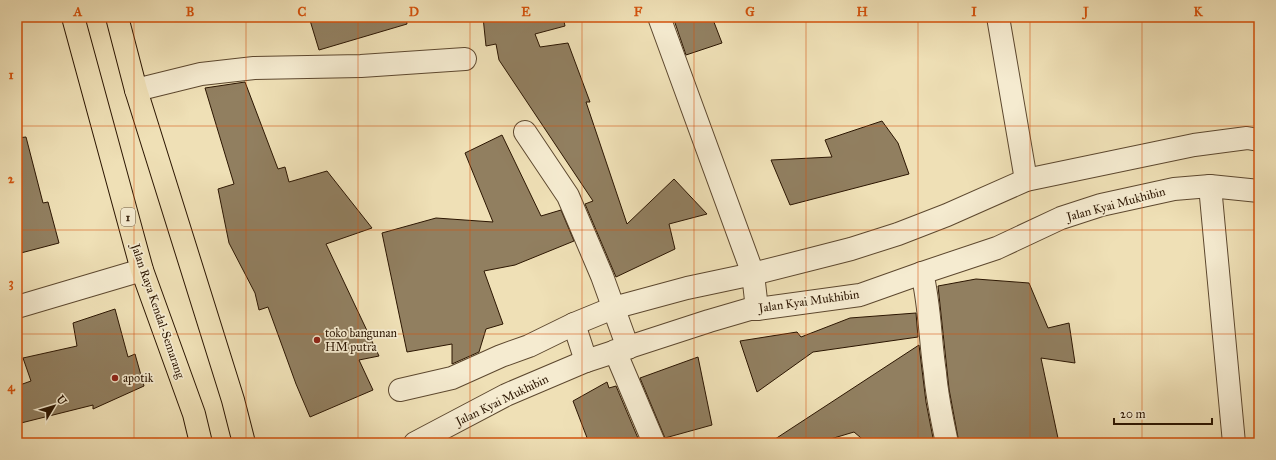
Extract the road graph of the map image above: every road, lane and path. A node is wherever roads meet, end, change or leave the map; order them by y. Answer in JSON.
{"nodes":[{"id":1,"x":73,"y":17,"type":"edge"},
{"id":2,"x":117,"y":17,"type":"edge"},
{"id":3,"x":659,"y":17,"type":"edge"},
{"id":4,"x":998,"y":17,"type":"edge"},
{"id":5,"x":465,"y":59,"type":"dead end"},
{"id":6,"x":136,"y":90,"type":"junction"},
{"id":7,"x":525,"y":132,"type":"dead end"},
{"id":8,"x":1259,"y":140,"type":"edge"},
{"id":9,"x":1026,"y":180,"type":"junction"},
{"id":10,"x":1210,"y":186,"type":"junction"},
{"id":11,"x":1259,"y":191,"type":"edge"},
{"id":12,"x":142,"y":270,"type":"junction"},
{"id":13,"x":922,"y":273,"type":"junction"},
{"id":14,"x":753,"y":274,"type":"junction"},
{"id":15,"x":17,"y":307,"type":"edge"},
{"id":16,"x":613,"y":308,"type":"junction"},
{"id":17,"x":757,"y":309,"type":"junction"},
{"id":18,"x":574,"y":324,"type":"junction"},
{"id":19,"x":622,"y":349,"type":"junction"},
{"id":20,"x":584,"y":356,"type":"junction"},
{"id":21,"x":400,"y":390,"type":"dead end"},
{"id":22,"x":201,"y":443,"type":"edge"},
{"id":23,"x":244,"y":443,"type":"edge"},
{"id":24,"x":415,"y":443,"type":"edge"},
{"id":25,"x":654,"y":443,"type":"edge"},
{"id":26,"x":947,"y":443,"type":"edge"},
{"id":27,"x":1234,"y":443,"type":"edge"}],
"edges":[{"from":1,"to":12,"type":"highway","name":"Jalan Raya Kendal-Semarang","number":"1"},
{"from":2,"to":6,"type":"highway"},
{"from":3,"to":14,"type":"street"},
{"from":4,"to":9,"type":"street"},
{"from":5,"to":6,"type":"street"},
{"from":6,"to":23,"type":"highway"},
{"from":7,"to":16,"type":"street"},
{"from":8,"to":9,"type":"street"},
{"from":9,"to":14,"type":"street"},
{"from":10,"to":11,"type":"street","name":"Jalan Kyai Mukhibin"},
{"from":10,"to":13,"type":"street","name":"Jalan Kyai Mukhibin"},
{"from":10,"to":27,"type":"street"},
{"from":12,"to":15,"type":"street"},
{"from":12,"to":22,"type":"highway","name":"Jalan Raya Kendal-Semarang","number":"1"},
{"from":13,"to":17,"type":"street","name":"Jalan Kyai Mukhibin"},
{"from":13,"to":26,"type":"street"},
{"from":14,"to":16,"type":"street"},
{"from":14,"to":17,"type":"street"},
{"from":16,"to":18,"type":"street"},
{"from":16,"to":19,"type":"street"},
{"from":17,"to":19,"type":"street","name":"Jalan Kyai Mukhibin"},
{"from":18,"to":20,"type":"street"},
{"from":18,"to":21,"type":"street"},
{"from":19,"to":20,"type":"street","name":"Jalan Kyai Mukhibin"},
{"from":19,"to":25,"type":"street"},
{"from":20,"to":24,"type":"street","name":"Jalan Kyai Mukhibin"}]}
